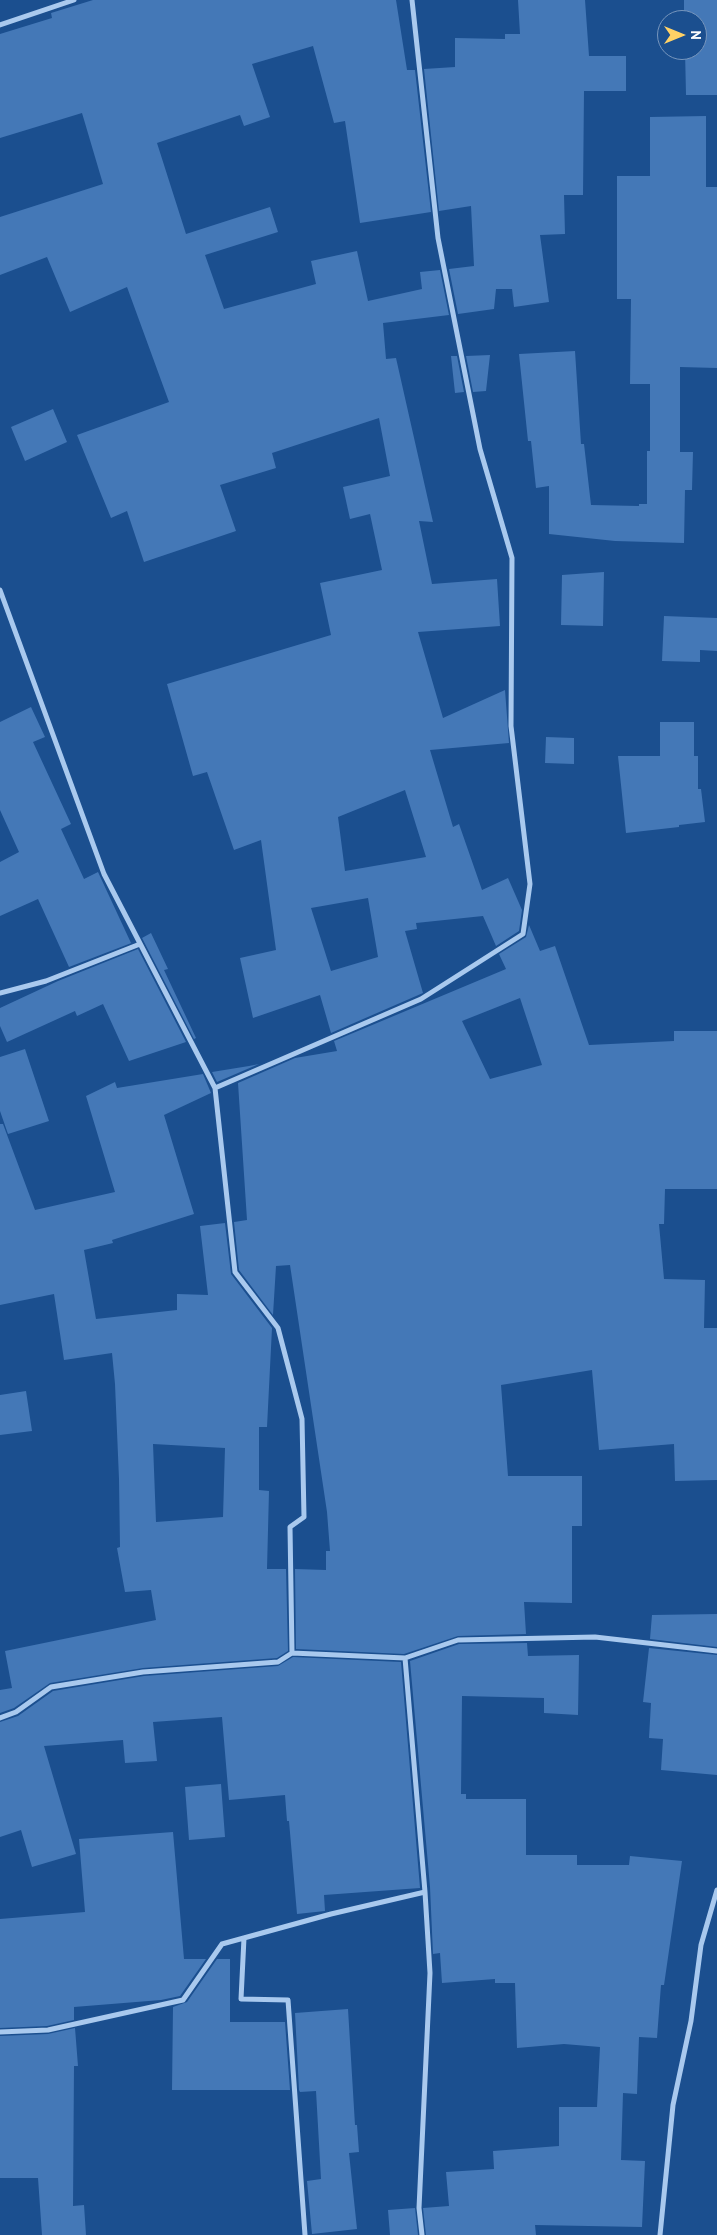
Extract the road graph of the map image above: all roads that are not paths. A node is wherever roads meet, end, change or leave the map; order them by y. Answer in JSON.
{"nodes":[{"id":1,"x":74,"y":0,"type":"edge"},
{"id":2,"x":412,"y":0,"type":"edge"},
{"id":3,"x":0,"y":25,"type":"edge"},
{"id":4,"x":0,"y":590,"type":"edge"},
{"id":5,"x":140,"y":944,"type":"junction"},
{"id":6,"x":0,"y":993,"type":"edge"},
{"id":7,"x":216,"y":1088,"type":"junction"},
{"id":8,"x":717,"y":1651,"type":"edge"},
{"id":9,"x":292,"y":1653,"type":"junction"},
{"id":10,"x":405,"y":1658,"type":"junction"},
{"id":11,"x":0,"y":1718,"type":"edge"},
{"id":12,"x":717,"y":1890,"type":"edge"},
{"id":13,"x":426,"y":1892,"type":"junction"},
{"id":14,"x":244,"y":1938,"type":"junction"},
{"id":15,"x":0,"y":2032,"type":"edge"},
{"id":16,"x":305,"y":2235,"type":"edge"},
{"id":17,"x":422,"y":2235,"type":"edge"},
{"id":18,"x":660,"y":2235,"type":"edge"}],
"edges":[{"from":1,"to":3,"type":"street"},
{"from":2,"to":7,"type":"street"},
{"from":4,"to":5,"type":"street"},
{"from":5,"to":6,"type":"street"},
{"from":5,"to":7,"type":"street"},
{"from":7,"to":9,"type":"street"},
{"from":8,"to":10,"type":"street"},
{"from":9,"to":10,"type":"street"},
{"from":9,"to":11,"type":"street"},
{"from":10,"to":13,"type":"street"},
{"from":12,"to":18,"type":"street"},
{"from":13,"to":14,"type":"street"},
{"from":13,"to":17,"type":"street"},
{"from":14,"to":15,"type":"street"},
{"from":14,"to":16,"type":"street"}]}
